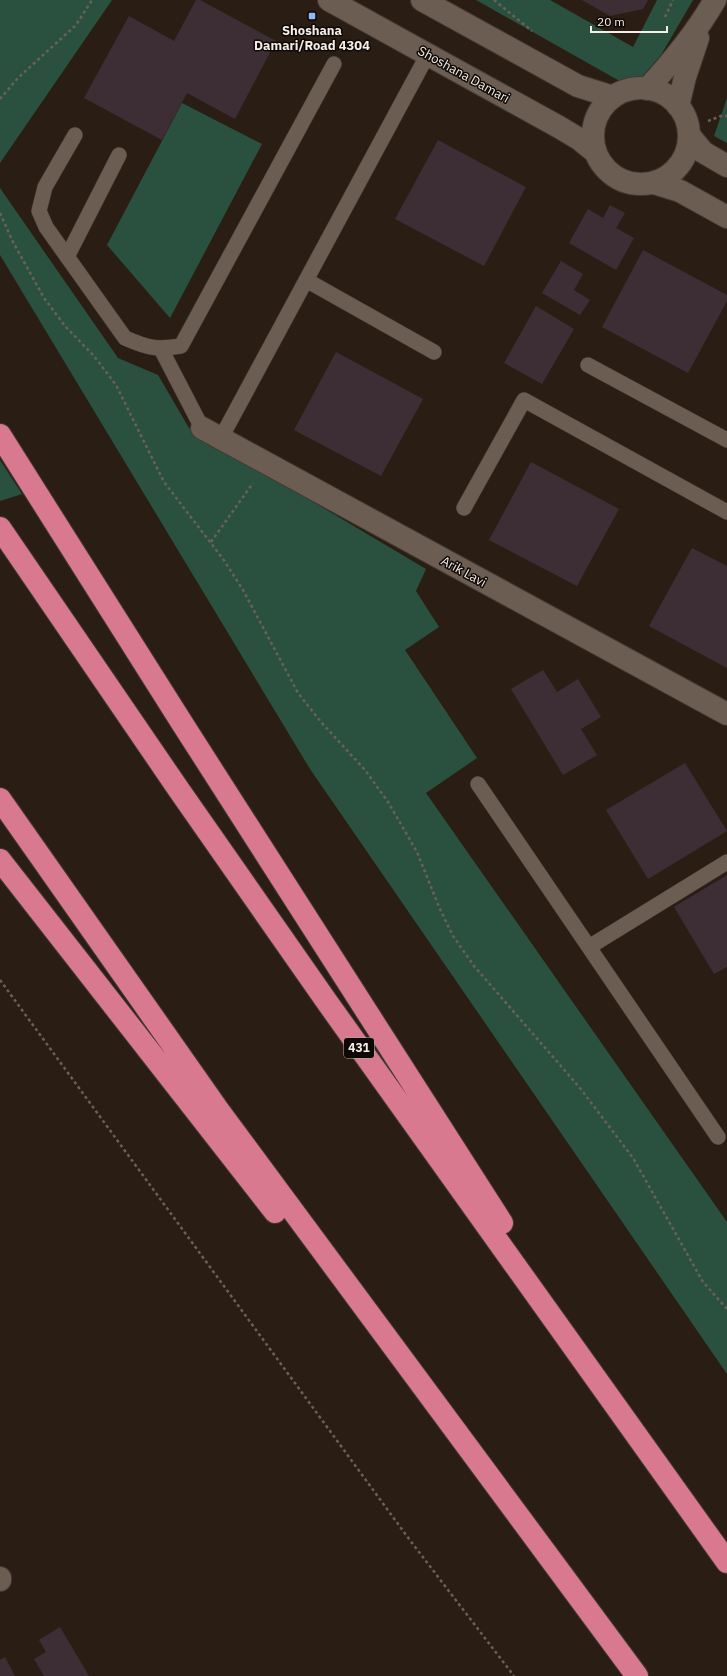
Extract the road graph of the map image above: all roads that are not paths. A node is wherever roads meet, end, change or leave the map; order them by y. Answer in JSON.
{"nodes":[{"id":1,"x":329,"y":0,"type":"edge"},
{"id":2,"x":422,"y":0,"type":"edge"},
{"id":3,"x":710,"y":9,"type":"edge"},
{"id":4,"x":428,"y":54,"type":"junction"},
{"id":5,"x":334,"y":64,"type":"dead end"},
{"id":6,"x":647,"y":89,"type":"junction"},
{"id":7,"x":614,"y":97,"type":"junction"},
{"id":8,"x":678,"y":106,"type":"junction"},
{"id":9,"x":75,"y":135,"type":"dead end"},
{"id":10,"x":689,"y":135,"type":"junction"},
{"id":11,"x":595,"y":152,"type":"junction"},
{"id":12,"x":119,"y":154,"type":"dead end"},
{"id":13,"x":727,"y":166,"type":"edge"},
{"id":14,"x":654,"y":183,"type":"junction"},
{"id":15,"x":727,"y":217,"type":"edge"},
{"id":16,"x":67,"y":257,"type":"junction"},
{"id":17,"x":306,"y":280,"type":"junction"},
{"id":18,"x":160,"y":349,"type":"junction"},
{"id":19,"x":434,"y":352,"type":"dead end"},
{"id":20,"x":588,"y":365,"type":"dead end"},
{"id":21,"x":202,"y":428,"type":"joint"},
{"id":22,"x":0,"y":435,"type":"edge"},
{"id":23,"x":221,"y":438,"type":"junction"},
{"id":24,"x":727,"y":440,"type":"edge"},
{"id":25,"x":464,"y":508,"type":"dead end"},
{"id":26,"x":727,"y":512,"type":"edge"},
{"id":27,"x":0,"y":528,"type":"edge"},
{"id":28,"x":727,"y":714,"type":"edge"},
{"id":29,"x":478,"y":784,"type":"dead end"},
{"id":30,"x":0,"y":799,"type":"edge"},
{"id":31,"x":0,"y":860,"type":"edge"},
{"id":32,"x":727,"y":862,"type":"edge"},
{"id":33,"x":589,"y":947,"type":"junction"},
{"id":34,"x":718,"y":1136,"type":"dead end"},
{"id":35,"x":651,"y":1456,"type":"junction"},
{"id":36,"x":727,"y":1562,"type":"edge"},
{"id":37,"x":631,"y":1668,"type":"edge"}],
"edges":[{"from":1,"to":4,"type":"main road","name":"Shoshana Damari"},
{"from":2,"to":7,"type":"main road"},
{"from":3,"to":6,"type":"main road"},
{"from":3,"to":8,"type":"main road"},
{"from":4,"to":11,"type":"main road","name":"Shoshana Damari"},
{"from":4,"to":17,"type":"lane"},
{"from":5,"to":18,"type":"lane"},
{"from":6,"to":7,"type":"main road"},
{"from":6,"to":8,"type":"main road"},
{"from":7,"to":11,"type":"main road"},
{"from":8,"to":10,"type":"main road"},
{"from":9,"to":16,"type":"lane"},
{"from":10,"to":13,"type":"main road"},
{"from":10,"to":14,"type":"main road"},
{"from":11,"to":14,"type":"main road"},
{"from":12,"to":16,"type":"lane"},
{"from":14,"to":15,"type":"main road"},
{"from":16,"to":18,"type":"lane"},
{"from":17,"to":19,"type":"lane"},
{"from":17,"to":23,"type":"lane"},
{"from":18,"to":21,"type":"lane"},
{"from":20,"to":24,"type":"lane"},
{"from":21,"to":23,"type":"main road","name":"Arik Lavi"},
{"from":22,"to":35,"type":"highway"},
{"from":23,"to":28,"type":"main road","name":"Arik Lavi"},
{"from":25,"to":26,"type":"lane"},
{"from":27,"to":35,"type":"highway","number":"431"},
{"from":29,"to":33,"type":"lane"},
{"from":30,"to":37,"type":"highway"},
{"from":31,"to":37,"type":"highway"},
{"from":32,"to":33,"type":"lane"},
{"from":33,"to":34,"type":"lane"},
{"from":35,"to":36,"type":"highway","number":"431"}]}
